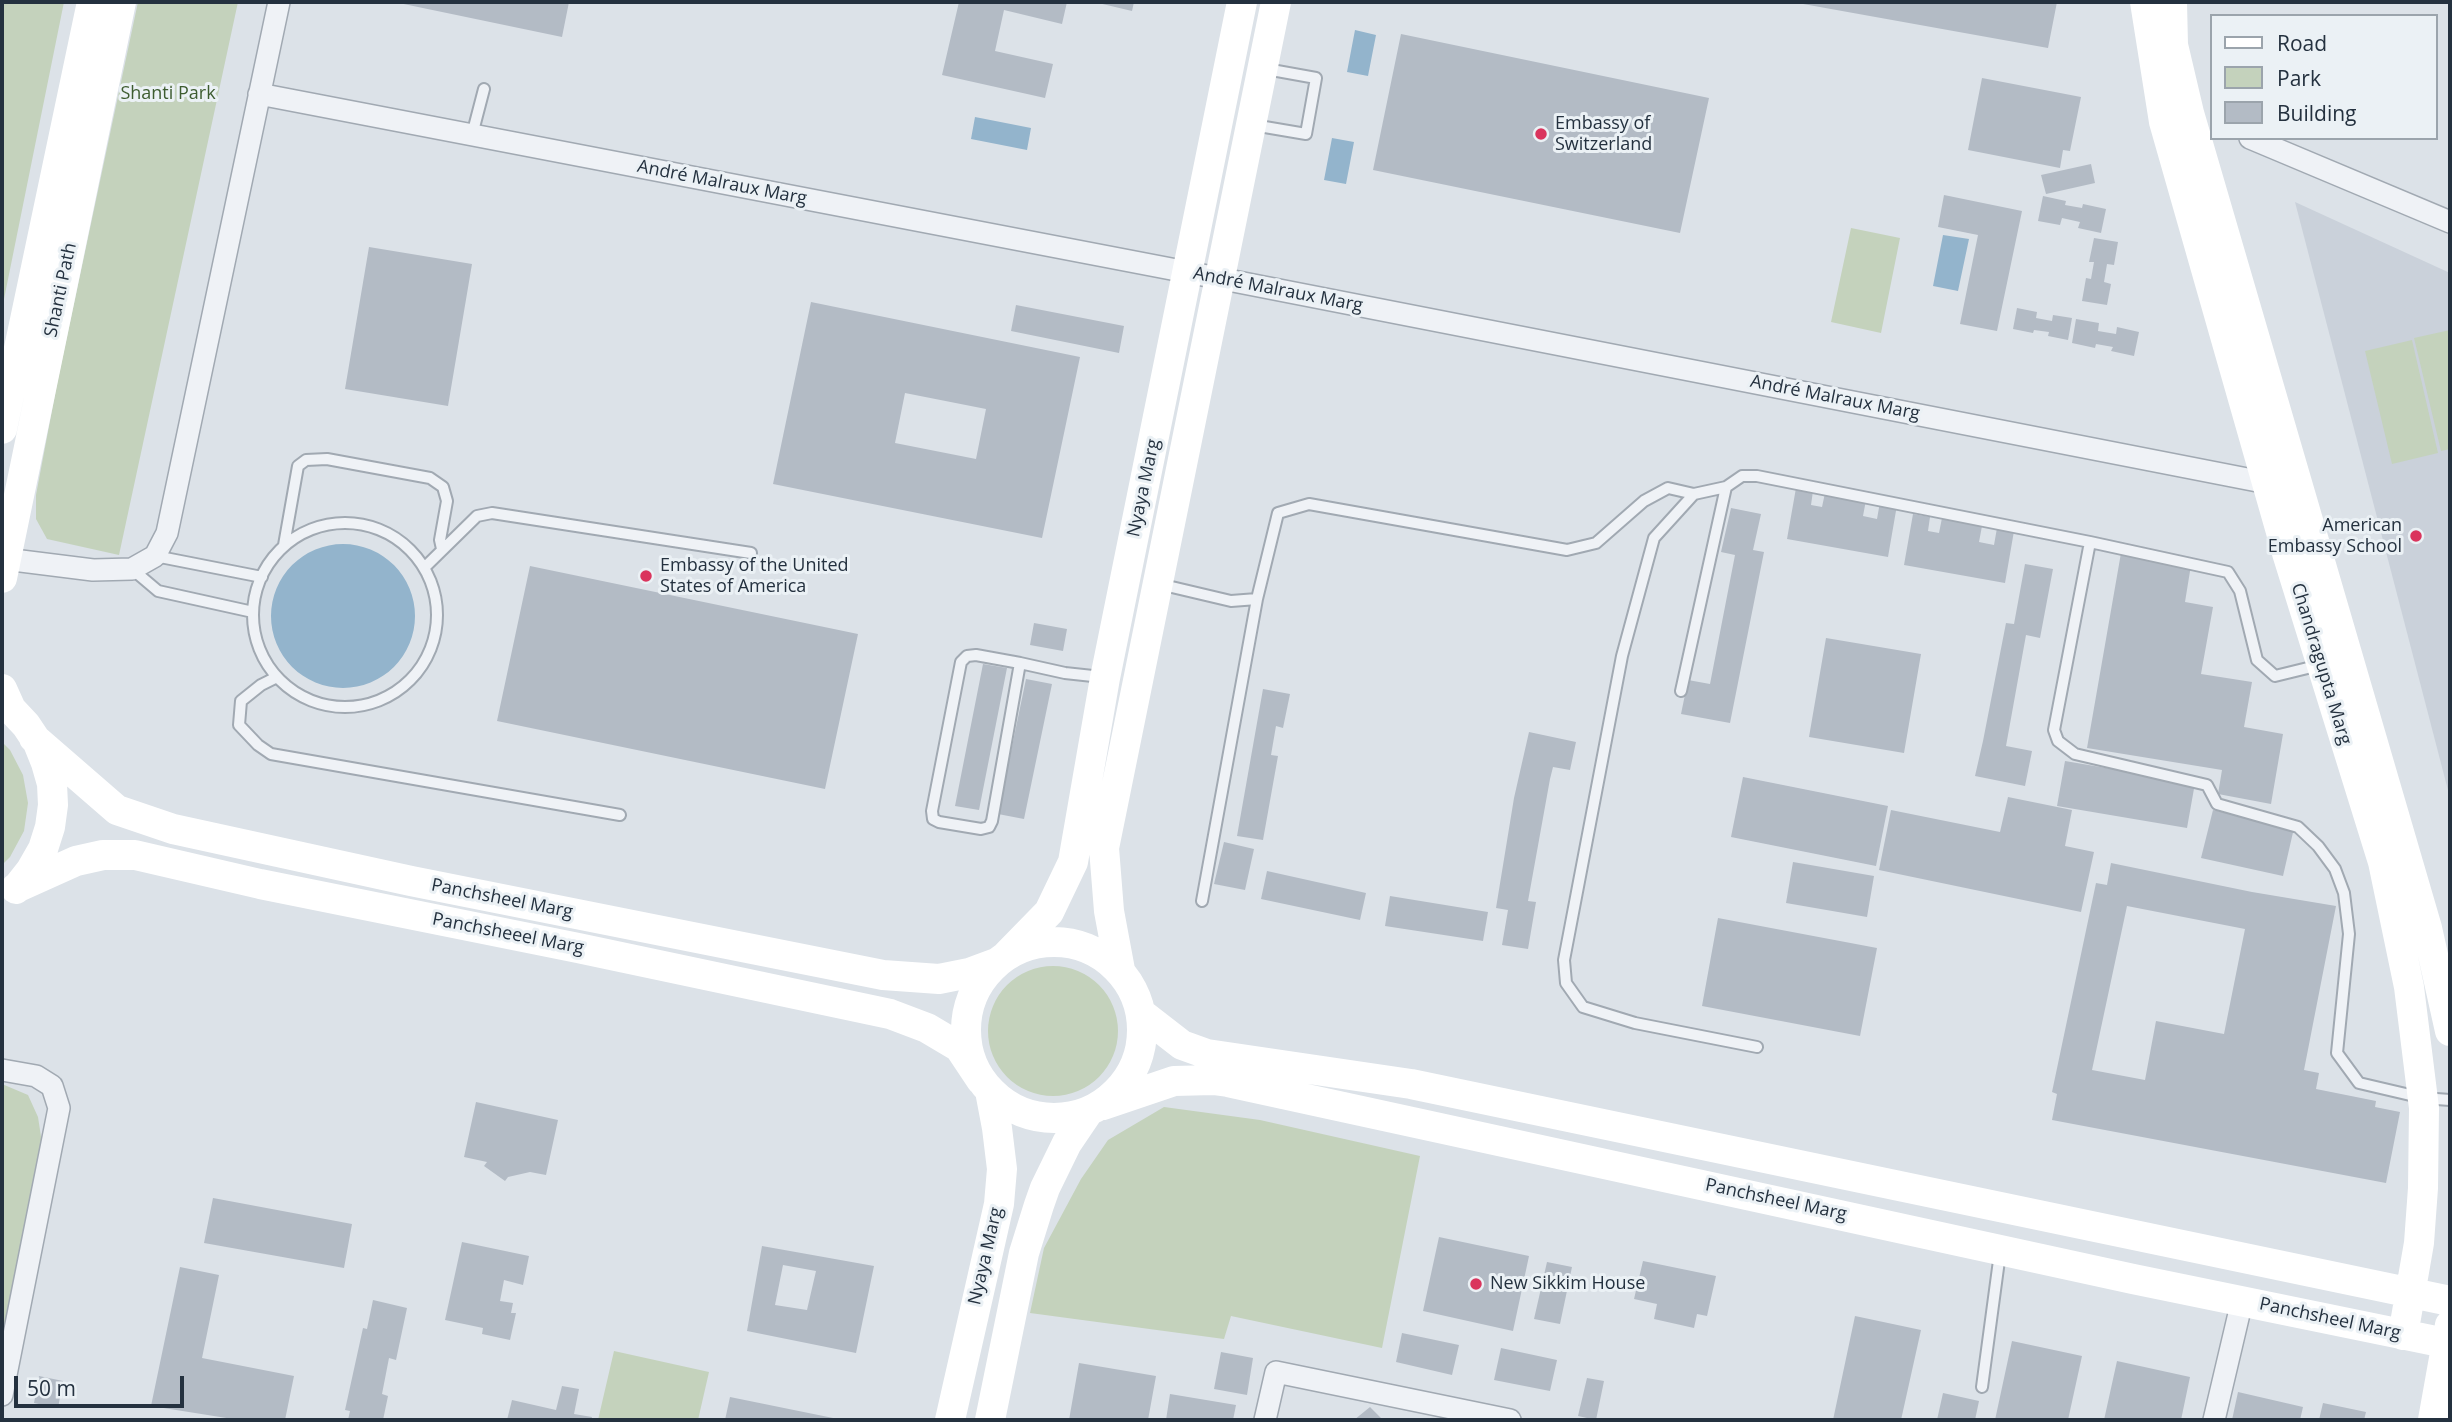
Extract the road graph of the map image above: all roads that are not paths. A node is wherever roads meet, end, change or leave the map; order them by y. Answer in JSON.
{"nodes":[{"id":1,"x":92,"y":2,"type":"edge"},
{"id":2,"x":121,"y":2,"type":"edge"},
{"id":3,"x":279,"y":2,"type":"edge"},
{"id":4,"x":1242,"y":2,"type":"edge"},
{"id":5,"x":1276,"y":2,"type":"edge"},
{"id":6,"x":2145,"y":2,"type":"edge"},
{"id":7,"x":2172,"y":2,"type":"edge"},
{"id":8,"x":1263,"y":68,"type":"junction"},
{"id":9,"x":484,"y":89,"type":"dead end"},
{"id":10,"x":259,"y":94,"type":"junction"},
{"id":11,"x":2201,"y":118,"type":"edge"},
{"id":12,"x":1251,"y":125,"type":"junction"},
{"id":13,"x":472,"y":135,"type":"junction"},
{"id":14,"x":2255,"y":140,"type":"edge"},
{"id":15,"x":2450,"y":222,"type":"edge"},
{"id":16,"x":1187,"y":272,"type":"junction"},
{"id":17,"x":1220,"y":278,"type":"junction"},
{"id":18,"x":2,"y":429,"type":"edge"},
{"id":19,"x":2268,"y":483,"type":"junction"},
{"id":20,"x":1726,"y":487,"type":"junction"},
{"id":21,"x":2298,"y":489,"type":"junction"},
{"id":22,"x":1694,"y":494,"type":"junction"},
{"id":23,"x":2090,"y":542,"type":"junction"},
{"id":24,"x":284,"y":545,"type":"junction"},
{"id":25,"x":442,"y":549,"type":"junction"},
{"id":26,"x":751,"y":553,"type":"dead end"},
{"id":27,"x":155,"y":556,"type":"junction"},
{"id":28,"x":4,"y":568,"type":"edge"},
{"id":29,"x":424,"y":568,"type":"junction"},
{"id":30,"x":132,"y":569,"type":"junction"},
{"id":31,"x":262,"y":577,"type":"junction"},
{"id":32,"x":1158,"y":584,"type":"junction"},
{"id":33,"x":1257,"y":599,"type":"junction"},
{"id":34,"x":253,"y":612,"type":"junction"},
{"id":35,"x":1020,"y":663,"type":"junction"},
{"id":36,"x":2321,"y":665,"type":"junction"},
{"id":37,"x":276,"y":677,"type":"junction"},
{"id":38,"x":1105,"y":678,"type":"junction"},
{"id":39,"x":1681,"y":691,"type":"dead end"},
{"id":40,"x":3,"y":696,"type":"edge"},
{"id":41,"x":34,"y":738,"type":"junction"},
{"id":42,"x":620,"y":815,"type":"dead end"},
{"id":43,"x":9,"y":894,"type":"edge"},
{"id":44,"x":1202,"y":901,"type":"dead end"},
{"id":45,"x":1002,"y":959,"type":"junction"},
{"id":46,"x":1120,"y":970,"type":"junction"},
{"id":47,"x":1142,"y":1014,"type":"junction"},
{"id":48,"x":2450,"y":1031,"type":"edge"},
{"id":49,"x":1757,"y":1047,"type":"dead end"},
{"id":50,"x":2,"y":1070,"type":"edge"},
{"id":51,"x":986,"y":1086,"type":"junction"},
{"id":52,"x":2436,"y":1099,"type":"edge"},
{"id":53,"x":1096,"y":1108,"type":"junction"},
{"id":54,"x":2001,"y":1250,"type":"junction"},
{"id":55,"x":2411,"y":1292,"type":"junction"},
{"id":56,"x":2242,"y":1301,"type":"junction"},
{"id":57,"x":2450,"y":1301,"type":"edge"},
{"id":58,"x":2403,"y":1335,"type":"junction"},
{"id":59,"x":2449,"y":1337,"type":"edge"},
{"id":60,"x":1982,"y":1387,"type":"dead end"},
{"id":61,"x":2,"y":1395,"type":"edge"},
{"id":62,"x":950,"y":1420,"type":"edge"},
{"id":63,"x":990,"y":1420,"type":"edge"},
{"id":64,"x":1265,"y":1420,"type":"edge"},
{"id":65,"x":1510,"y":1420,"type":"edge"},
{"id":66,"x":2214,"y":1420,"type":"edge"},
{"id":67,"x":2433,"y":1420,"type":"edge"}],
"edges":[{"from":1,"to":18,"type":"main road","name":"Shanti Path"},
{"from":2,"to":28,"type":"main road","name":"Shanti Path"},
{"from":3,"to":10,"type":"street"},
{"from":4,"to":16,"type":"main road","name":"Nyaya Marg"},
{"from":5,"to":8,"type":"main road","name":"Nyaya Marg"},
{"from":6,"to":19,"type":"main road","name":"Chandragupta Marg"},
{"from":7,"to":11,"type":"main road","name":"Chandragupta Marg"},
{"from":8,"to":12,"type":"main road","name":"Nyaya Marg"},
{"from":8,"to":12,"type":"lane"},
{"from":9,"to":13,"type":"lane"},
{"from":10,"to":13,"type":"street","name":"André Malraux Marg"},
{"from":10,"to":27,"type":"street"},
{"from":11,"to":21,"type":"main road","name":"Chandragupta Marg"},
{"from":12,"to":17,"type":"main road","name":"Nyaya Marg"},
{"from":13,"to":16,"type":"street","name":"André Malraux Marg"},
{"from":14,"to":15,"type":"street"},
{"from":16,"to":17,"type":"street","name":"André Malraux Marg"},
{"from":16,"to":38,"type":"main road","name":"Nyaya Marg"},
{"from":17,"to":19,"type":"street","name":"André Malraux Marg"},
{"from":17,"to":32,"type":"main road","name":"Nyaya Marg"},
{"from":19,"to":21,"type":"street","name":"André Malraux Marg"},
{"from":19,"to":36,"type":"main road","name":"Chandragupta Marg"},
{"from":20,"to":22,"type":"lane"},
{"from":20,"to":23,"type":"lane"},
{"from":20,"to":39,"type":"lane"},
{"from":21,"to":48,"type":"main road","name":"Chandragupta Marg"},
{"from":22,"to":33,"type":"lane"},
{"from":22,"to":49,"type":"lane"},
{"from":23,"to":36,"type":"lane"},
{"from":23,"to":52,"type":"lane"},
{"from":24,"to":25,"type":"lane"},
{"from":24,"to":29,"type":"lane"},
{"from":24,"to":31,"type":"lane"},
{"from":25,"to":26,"type":"lane"},
{"from":25,"to":29,"type":"lane"},
{"from":27,"to":30,"type":"street"},
{"from":27,"to":31,"type":"lane"},
{"from":28,"to":30,"type":"street"},
{"from":29,"to":37,"type":"lane"},
{"from":30,"to":34,"type":"lane"},
{"from":31,"to":34,"type":"lane"},
{"from":32,"to":33,"type":"lane"},
{"from":32,"to":46,"type":"main road","name":"Nyaya Marg"},
{"from":33,"to":44,"type":"lane"},
{"from":34,"to":37,"type":"lane"},
{"from":35,"to":35,"type":"lane"},
{"from":35,"to":38,"type":"lane"},
{"from":36,"to":52,"type":"main road","name":"Chandragupta Marg"},
{"from":37,"to":42,"type":"lane"},
{"from":38,"to":45,"type":"main road","name":"Nyaya Marg"},
{"from":40,"to":41,"type":"main road"},
{"from":41,"to":43,"type":"main road"},
{"from":41,"to":45,"type":"main road","name":"Panchsheel Marg"},
{"from":43,"to":51,"type":"main road","name":"Panchsheeel Marg"},
{"from":45,"to":46,"type":"main road"},
{"from":45,"to":51,"type":"main road"},
{"from":46,"to":47,"type":"main road"},
{"from":47,"to":53,"type":"main road"},
{"from":47,"to":55,"type":"main road"},
{"from":50,"to":61,"type":"street"},
{"from":51,"to":53,"type":"main road"},
{"from":51,"to":62,"type":"main road","name":"Nyaya Marg"},
{"from":52,"to":55,"type":"main road","name":"Chandragupta Marg"},
{"from":53,"to":54,"type":"main road","name":"Panchsheel Marg"},
{"from":53,"to":63,"type":"main road","name":"Nyaya Marg"},
{"from":54,"to":56,"type":"main road","name":"Panchsheel Marg"},
{"from":54,"to":60,"type":"lane"},
{"from":55,"to":57,"type":"main road"},
{"from":55,"to":58,"type":"main road","name":"Chandragupta Marg"},
{"from":56,"to":58,"type":"main road","name":"Panchsheel Marg"},
{"from":56,"to":66,"type":"street"},
{"from":58,"to":59,"type":"main road","name":"Panchsheel Marg"},
{"from":59,"to":67,"type":"main road"},
{"from":64,"to":65,"type":"street"}]}
